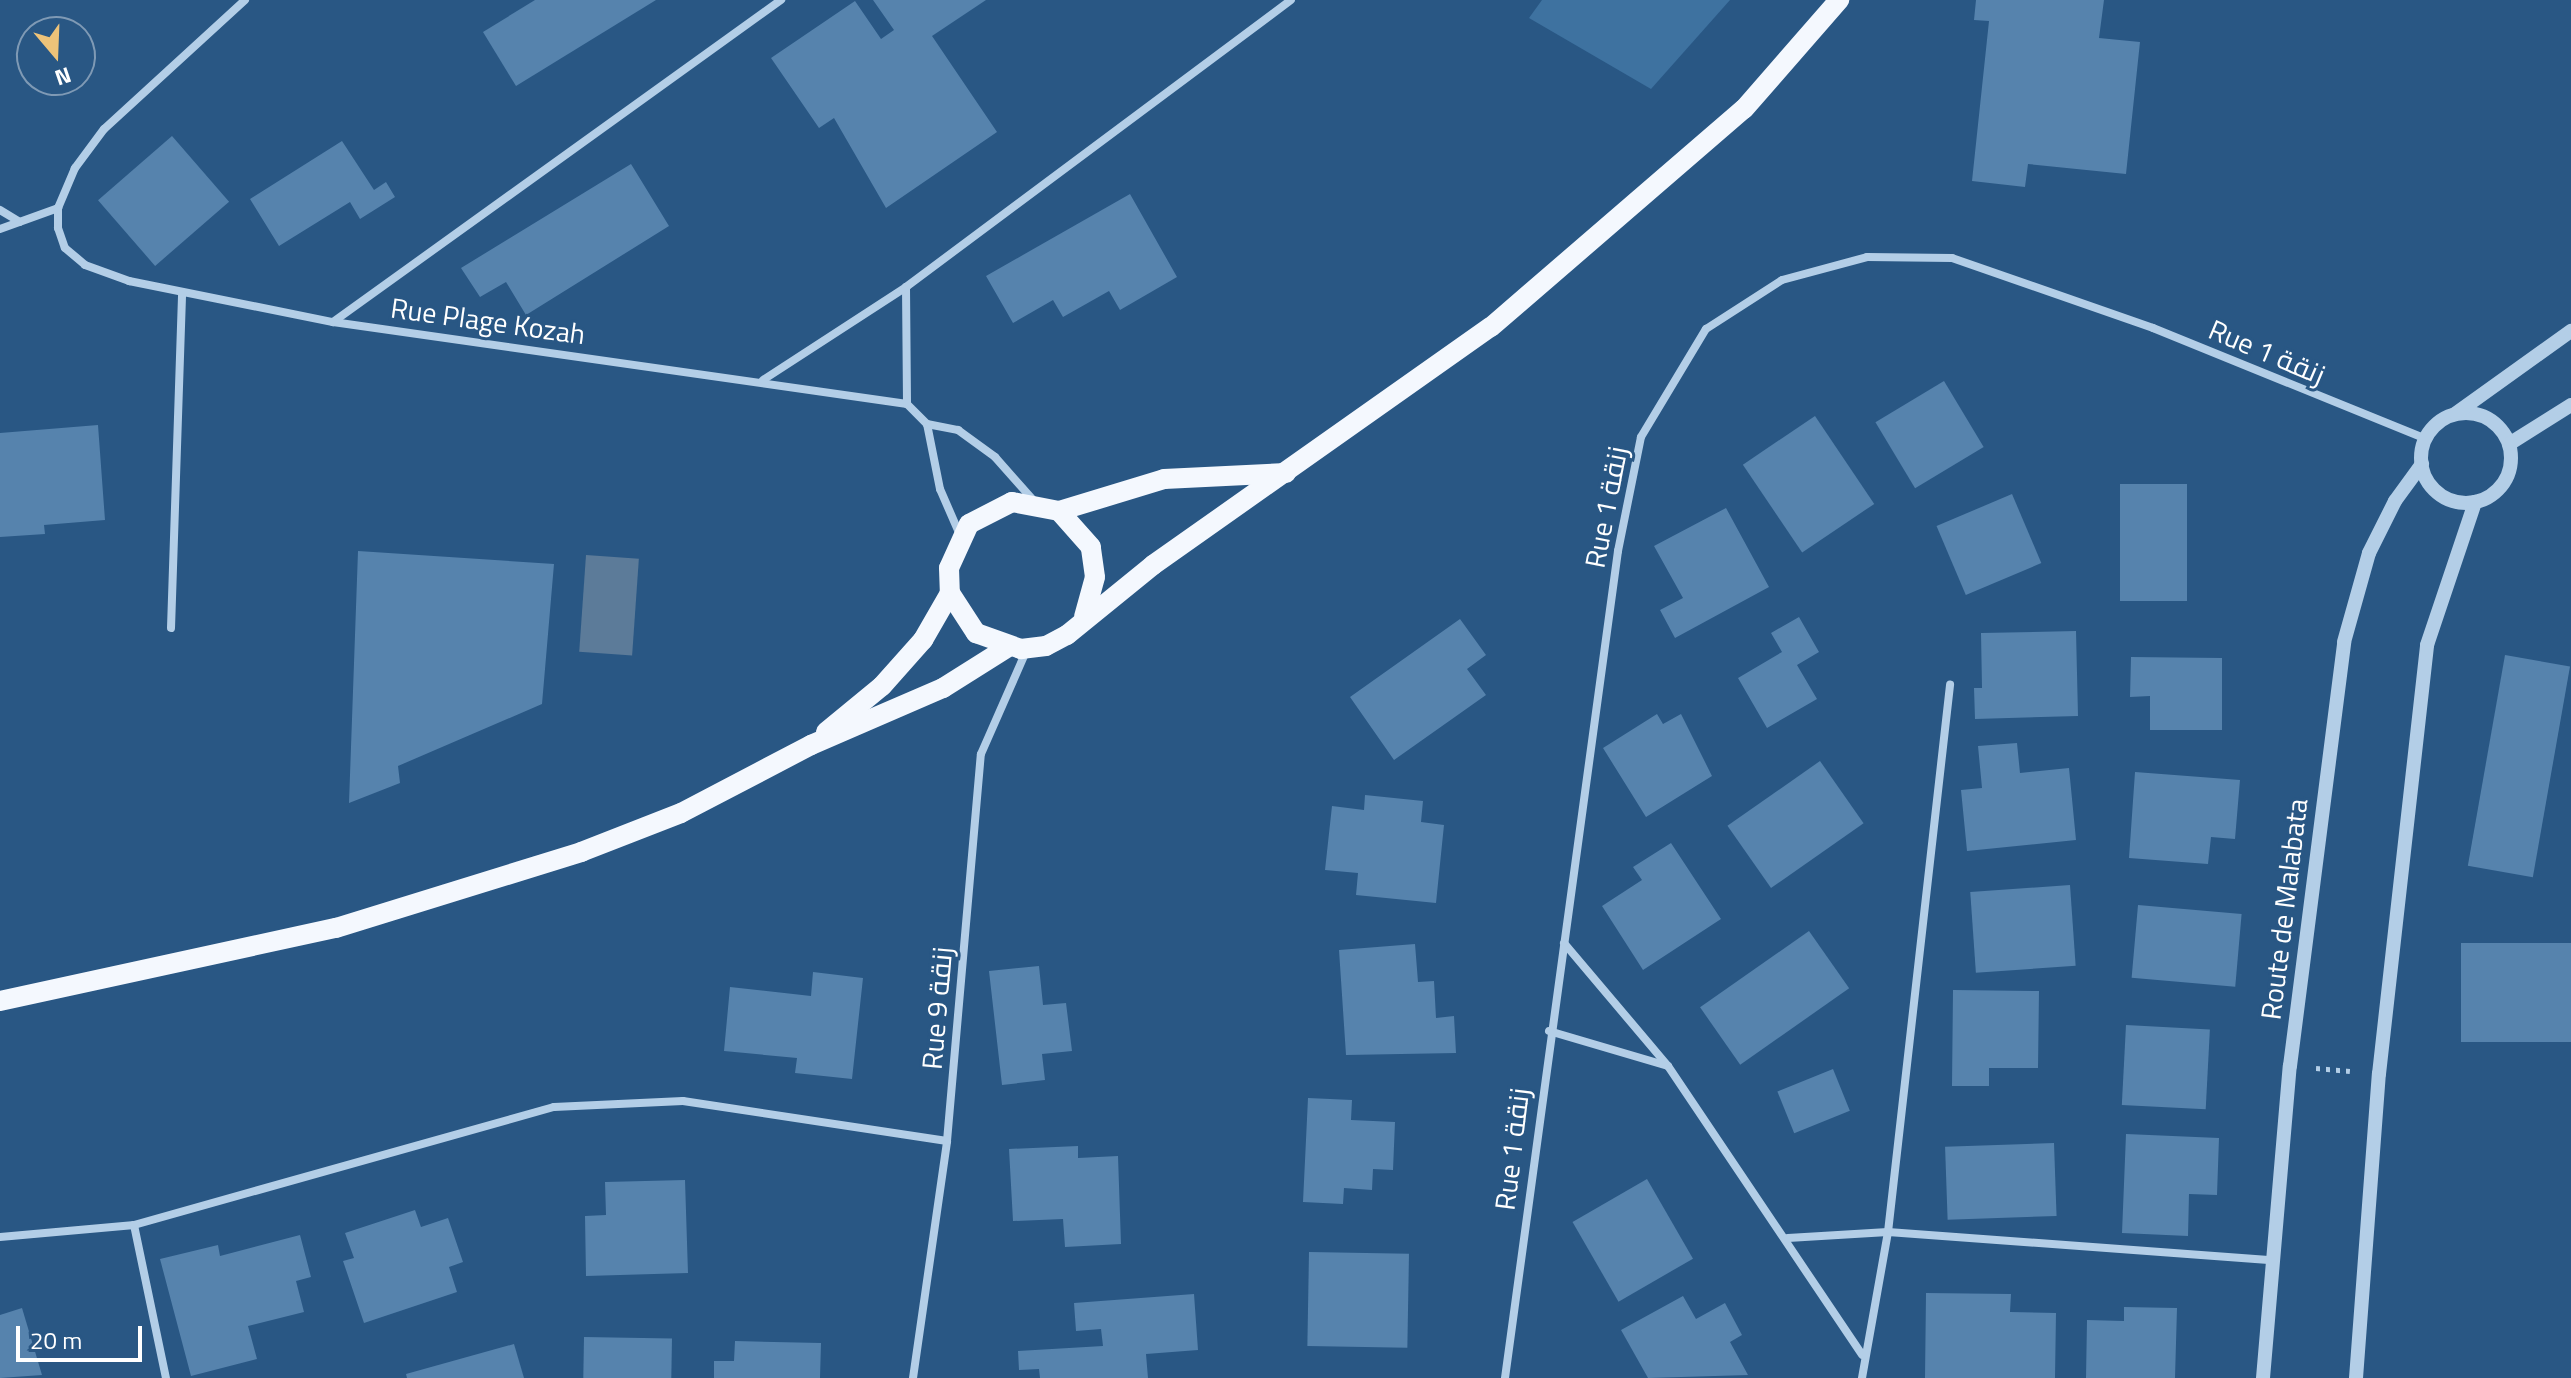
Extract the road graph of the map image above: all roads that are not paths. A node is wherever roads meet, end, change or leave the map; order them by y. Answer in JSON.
{"nodes":[{"id":1,"x":245,"y":0,"type":"edge"},
{"id":2,"x":781,"y":0,"type":"edge"},
{"id":3,"x":1291,"y":0,"type":"edge"},
{"id":4,"x":1839,"y":0,"type":"edge"},
{"id":5,"x":58,"y":208,"type":"junction"},
{"id":6,"x":0,"y":210,"type":"edge"},
{"id":7,"x":20,"y":222,"type":"junction"},
{"id":8,"x":0,"y":229,"type":"edge"},
{"id":9,"x":906,"y":287,"type":"junction"},
{"id":10,"x":182,"y":292,"type":"junction"},
{"id":11,"x":333,"y":322,"type":"junction"},
{"id":12,"x":2571,"y":331,"type":"edge"},
{"id":13,"x":763,"y":380,"type":"junction"},
{"id":14,"x":907,"y":404,"type":"junction"},
{"id":15,"x":2571,"y":405,"type":"edge"},
{"id":16,"x":2455,"y":414,"type":"junction"},
{"id":17,"x":927,"y":424,"type":"junction"},
{"id":18,"x":2426,"y":439,"type":"junction"},
{"id":19,"x":2509,"y":444,"type":"junction"},
{"id":20,"x":2422,"y":464,"type":"junction"},
{"id":21,"x":1286,"y":473,"type":"junction"},
{"id":22,"x":2475,"y":502,"type":"junction"},
{"id":23,"x":1036,"y":503,"type":"junction"},
{"id":24,"x":1059,"y":511,"type":"junction"},
{"id":25,"x":961,"y":537,"type":"junction"},
{"id":26,"x":950,"y":593,"type":"junction"},
{"id":27,"x":1084,"y":617,"type":"junction"},
{"id":28,"x":171,"y":628,"type":"dead end"},
{"id":29,"x":1017,"y":648,"type":"junction"},
{"id":30,"x":1950,"y":685,"type":"dead end"},
{"id":31,"x":811,"y":745,"type":"junction"},
{"id":32,"x":1564,"y":943,"type":"junction"},
{"id":33,"x":0,"y":1001,"type":"edge"},
{"id":34,"x":1549,"y":1031,"type":"junction"},
{"id":35,"x":1668,"y":1066,"type":"junction"},
{"id":36,"x":947,"y":1141,"type":"junction"},
{"id":37,"x":134,"y":1225,"type":"junction"},
{"id":38,"x":1888,"y":1232,"type":"junction"},
{"id":39,"x":0,"y":1237,"type":"edge"},
{"id":40,"x":1788,"y":1238,"type":"junction"},
{"id":41,"x":2272,"y":1260,"type":"junction"},
{"id":42,"x":1862,"y":1355,"type":"junction"},
{"id":43,"x":166,"y":1378,"type":"edge"},
{"id":44,"x":913,"y":1378,"type":"edge"},
{"id":45,"x":1505,"y":1378,"type":"edge"},
{"id":46,"x":1862,"y":1378,"type":"edge"},
{"id":47,"x":2263,"y":1378,"type":"edge"},
{"id":48,"x":2356,"y":1378,"type":"edge"}],
"edges":[{"from":1,"to":5,"type":"street"},
{"from":2,"to":11,"type":"street"},
{"from":3,"to":9,"type":"street"},
{"from":4,"to":21,"type":"main road"},
{"from":5,"to":7,"type":"street"},
{"from":5,"to":10,"type":"street","name":"Rue Plage Kozah"},
{"from":6,"to":7,"type":"street"},
{"from":7,"to":8,"type":"street"},
{"from":9,"to":13,"type":"street"},
{"from":9,"to":14,"type":"street"},
{"from":10,"to":11,"type":"street","name":"Rue Plage Kozah"},
{"from":10,"to":28,"type":"street"},
{"from":11,"to":13,"type":"street","name":"Rue Plage Kozah"},
{"from":12,"to":16,"type":"street"},
{"from":13,"to":14,"type":"street","name":"Rue Plage Kozah"},
{"from":14,"to":17,"type":"street"},
{"from":15,"to":19,"type":"street"},
{"from":16,"to":18,"type":"street"},
{"from":16,"to":19,"type":"street"},
{"from":17,"to":23,"type":"street"},
{"from":17,"to":25,"type":"street"},
{"from":18,"to":20,"type":"street"},
{"from":18,"to":32,"type":"street","name":"Rue 1 زنقة"},
{"from":19,"to":22,"type":"street"},
{"from":20,"to":22,"type":"street"},
{"from":20,"to":41,"type":"street","name":"Route de Malabata"},
{"from":21,"to":24,"type":"main road"},
{"from":21,"to":27,"type":"main road"},
{"from":22,"to":48,"type":"street"},
{"from":23,"to":24,"type":"main road"},
{"from":23,"to":25,"type":"main road"},
{"from":24,"to":27,"type":"main road"},
{"from":25,"to":26,"type":"main road"},
{"from":26,"to":29,"type":"main road"},
{"from":26,"to":31,"type":"main road"},
{"from":27,"to":29,"type":"main road"},
{"from":29,"to":31,"type":"main road"},
{"from":29,"to":36,"type":"street","name":"Rue 9 زنقة"},
{"from":30,"to":38,"type":"street"},
{"from":31,"to":33,"type":"main road"},
{"from":32,"to":34,"type":"street","name":"Rue 1 زنقة"},
{"from":32,"to":35,"type":"street"},
{"from":34,"to":35,"type":"street"},
{"from":34,"to":45,"type":"street","name":"Rue 1 زنقة"},
{"from":35,"to":40,"type":"street"},
{"from":36,"to":37,"type":"street"},
{"from":36,"to":44,"type":"street","name":"Rue 9 زنقة"},
{"from":37,"to":39,"type":"street"},
{"from":37,"to":43,"type":"street"},
{"from":38,"to":40,"type":"street"},
{"from":38,"to":41,"type":"street"},
{"from":38,"to":42,"type":"street"},
{"from":40,"to":42,"type":"street"},
{"from":41,"to":47,"type":"street","name":"Route de Malabata"},
{"from":42,"to":46,"type":"street"}]}
